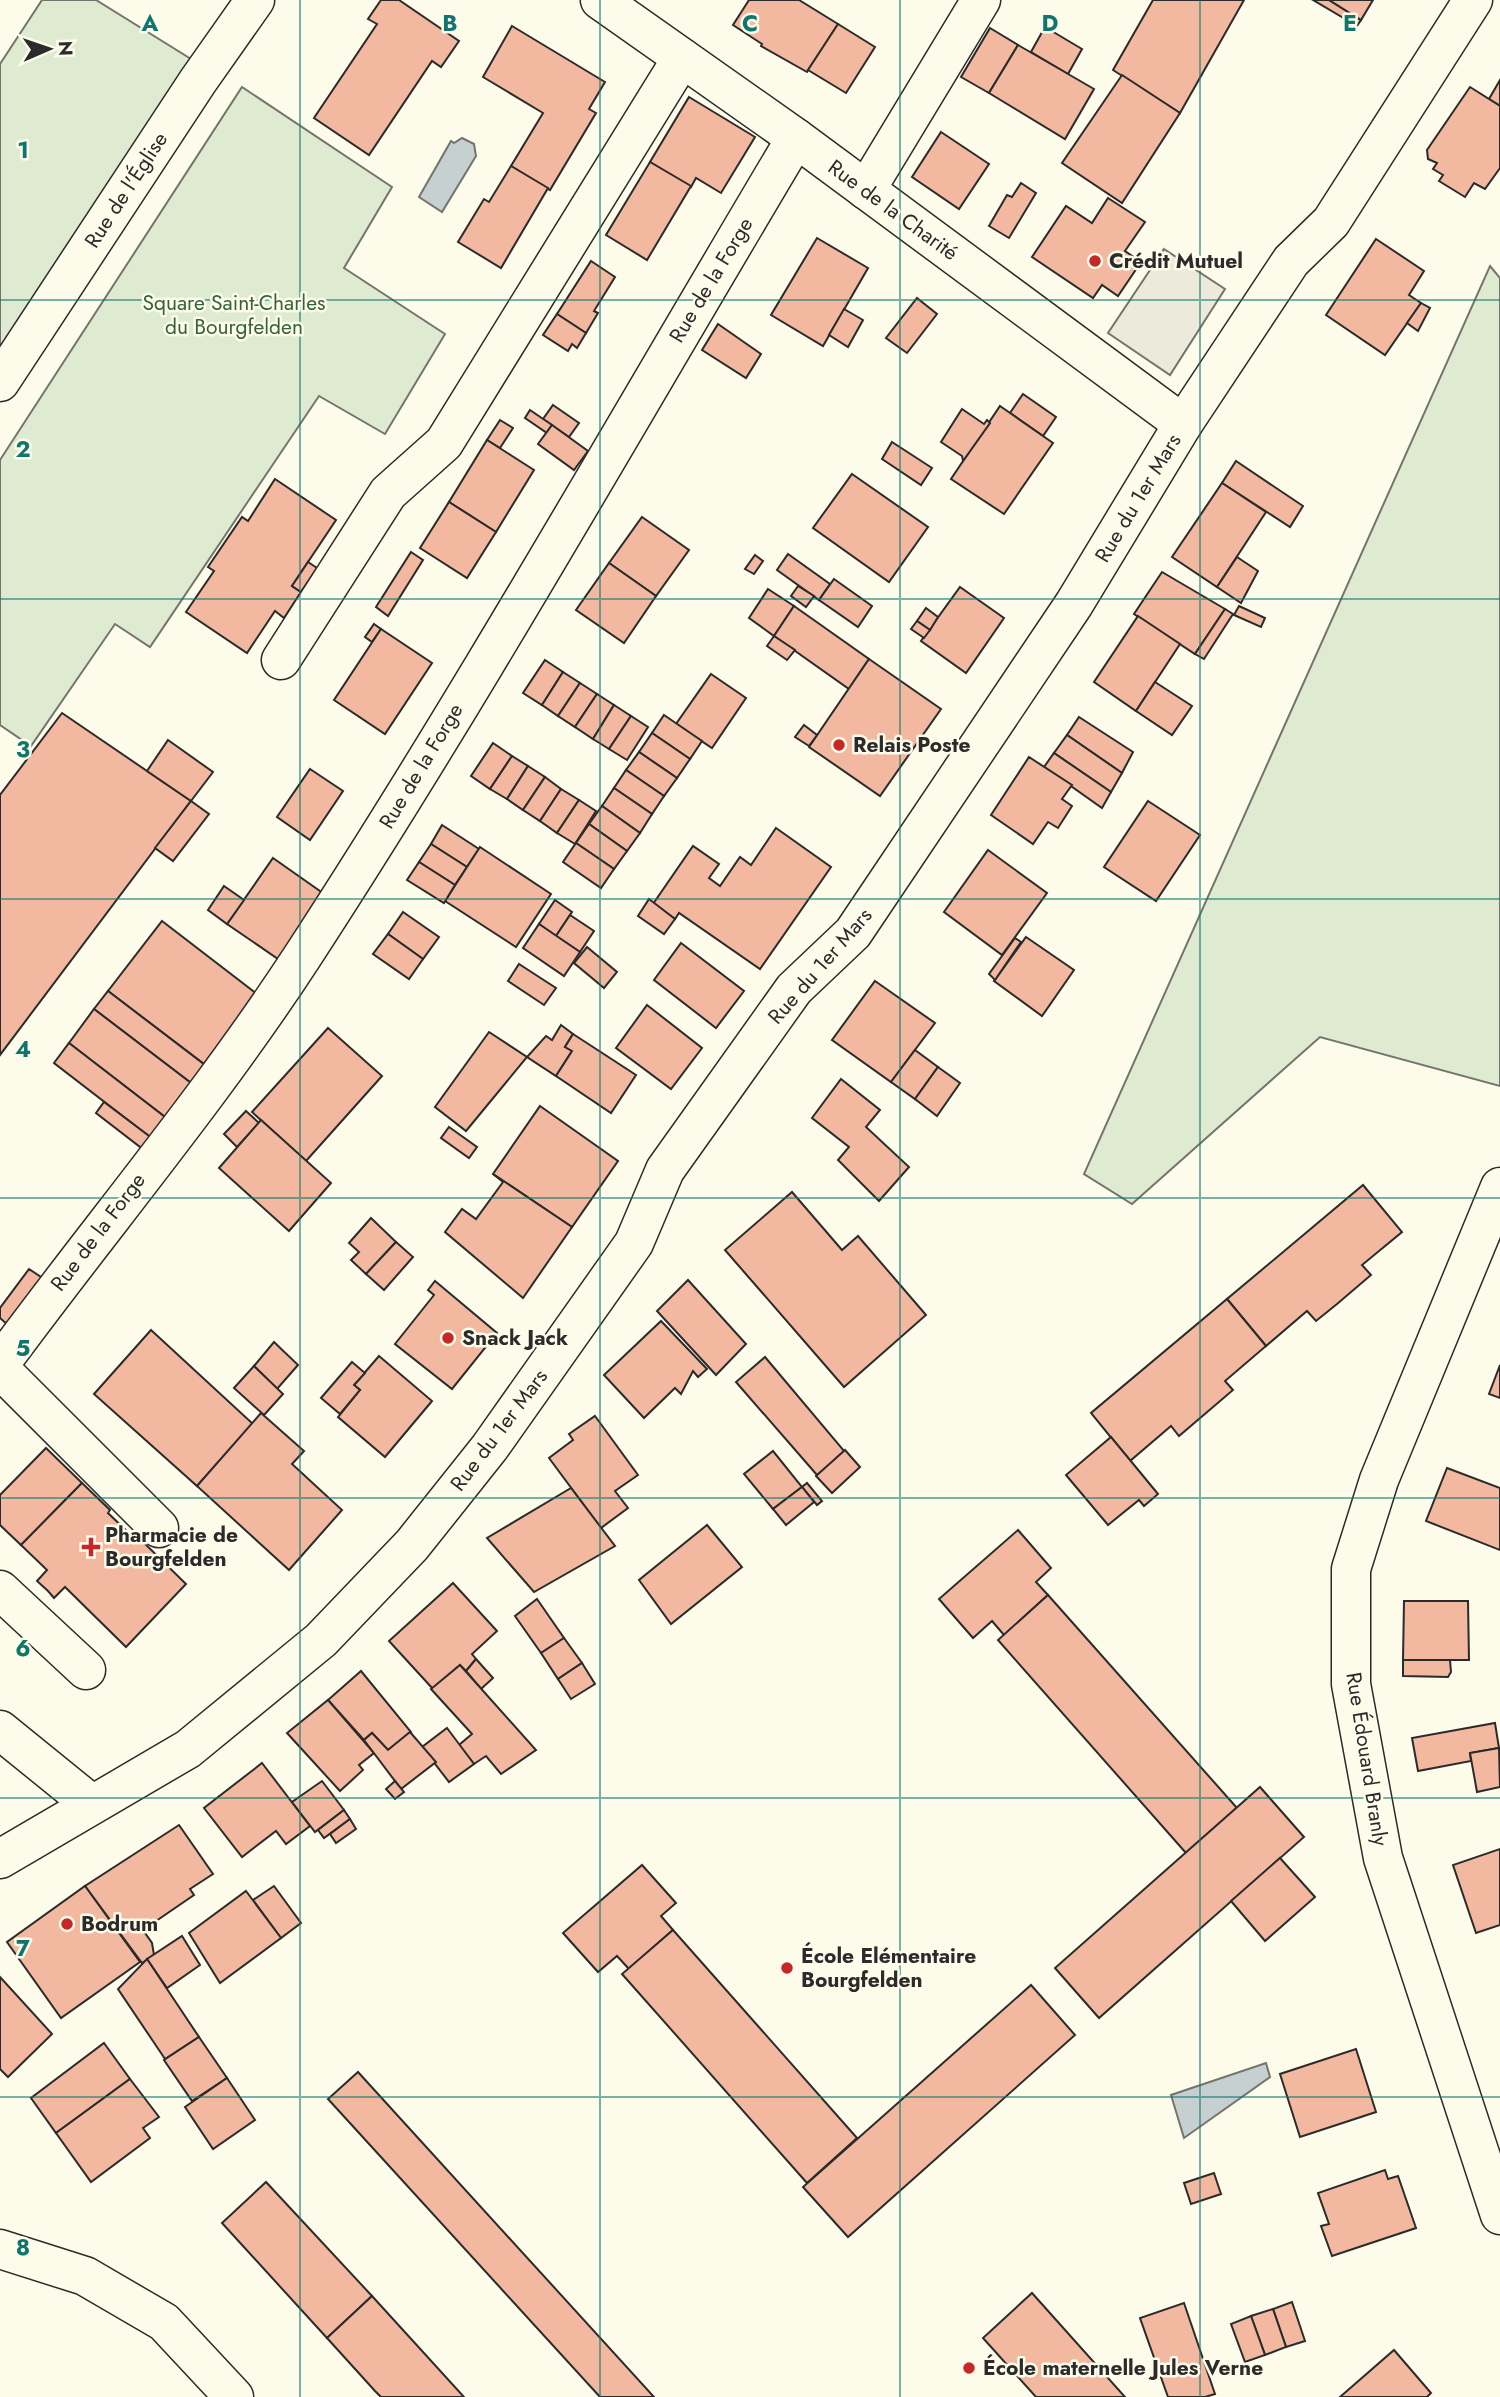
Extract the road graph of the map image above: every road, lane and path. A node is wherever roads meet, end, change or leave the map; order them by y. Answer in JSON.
{"nodes":[{"id":1,"x":255,"y":0,"type":"edge"},
{"id":2,"x":600,"y":0,"type":"edge"},
{"id":3,"x":981,"y":0,"type":"edge"},
{"id":4,"x":1473,"y":0,"type":"edge"},
{"id":5,"x":682,"y":58,"type":"junction"},
{"id":6,"x":796,"y":138,"type":"junction"},
{"id":7,"x":866,"y":190,"type":"junction"},
{"id":8,"x":0,"y":382,"type":"edge"},
{"id":9,"x":1183,"y":424,"type":"junction"},
{"id":10,"x":281,"y":660,"type":"dead end"},
{"id":11,"x":1500,"y":1187,"type":"edge"},
{"id":12,"x":0,"y":1366,"type":"edge"},
{"id":13,"x":159,"y":1528,"type":"dead end"},
{"id":14,"x":0,"y":1590,"type":"edge"},
{"id":15,"x":86,"y":1670,"type":"dead end"},
{"id":16,"x":0,"y":1730,"type":"edge"},
{"id":17,"x":90,"y":1804,"type":"junction"},
{"id":18,"x":0,"y":1859,"type":"edge"},
{"id":19,"x":1500,"y":2215,"type":"edge"},
{"id":20,"x":0,"y":2249,"type":"edge"},
{"id":21,"x":234,"y":2397,"type":"edge"}],
"edges":[{"from":1,"to":8,"type":"street","name":"Rue de l'Église"},
{"from":2,"to":5,"type":"street","name":"Rue de la Charité"},
{"from":3,"to":7,"type":"street"},
{"from":4,"to":9,"type":"street","name":"Rue du 1er Mars"},
{"from":5,"to":6,"type":"street","name":"Rue de la Charité"},
{"from":5,"to":10,"type":"street"},
{"from":6,"to":7,"type":"street","name":"Rue de la Charité"},
{"from":6,"to":12,"type":"street","name":"Rue de la Forge"},
{"from":7,"to":9,"type":"street","name":"Rue de la Charité"},
{"from":9,"to":17,"type":"street","name":"Rue du 1er Mars"},
{"from":11,"to":19,"type":"street","name":"Rue Édouard Branly"},
{"from":12,"to":13,"type":"street"},
{"from":14,"to":15,"type":"street"},
{"from":16,"to":17,"type":"street"},
{"from":17,"to":18,"type":"street","name":"Rue du 1er Mars"},
{"from":20,"to":21,"type":"street"}]}
